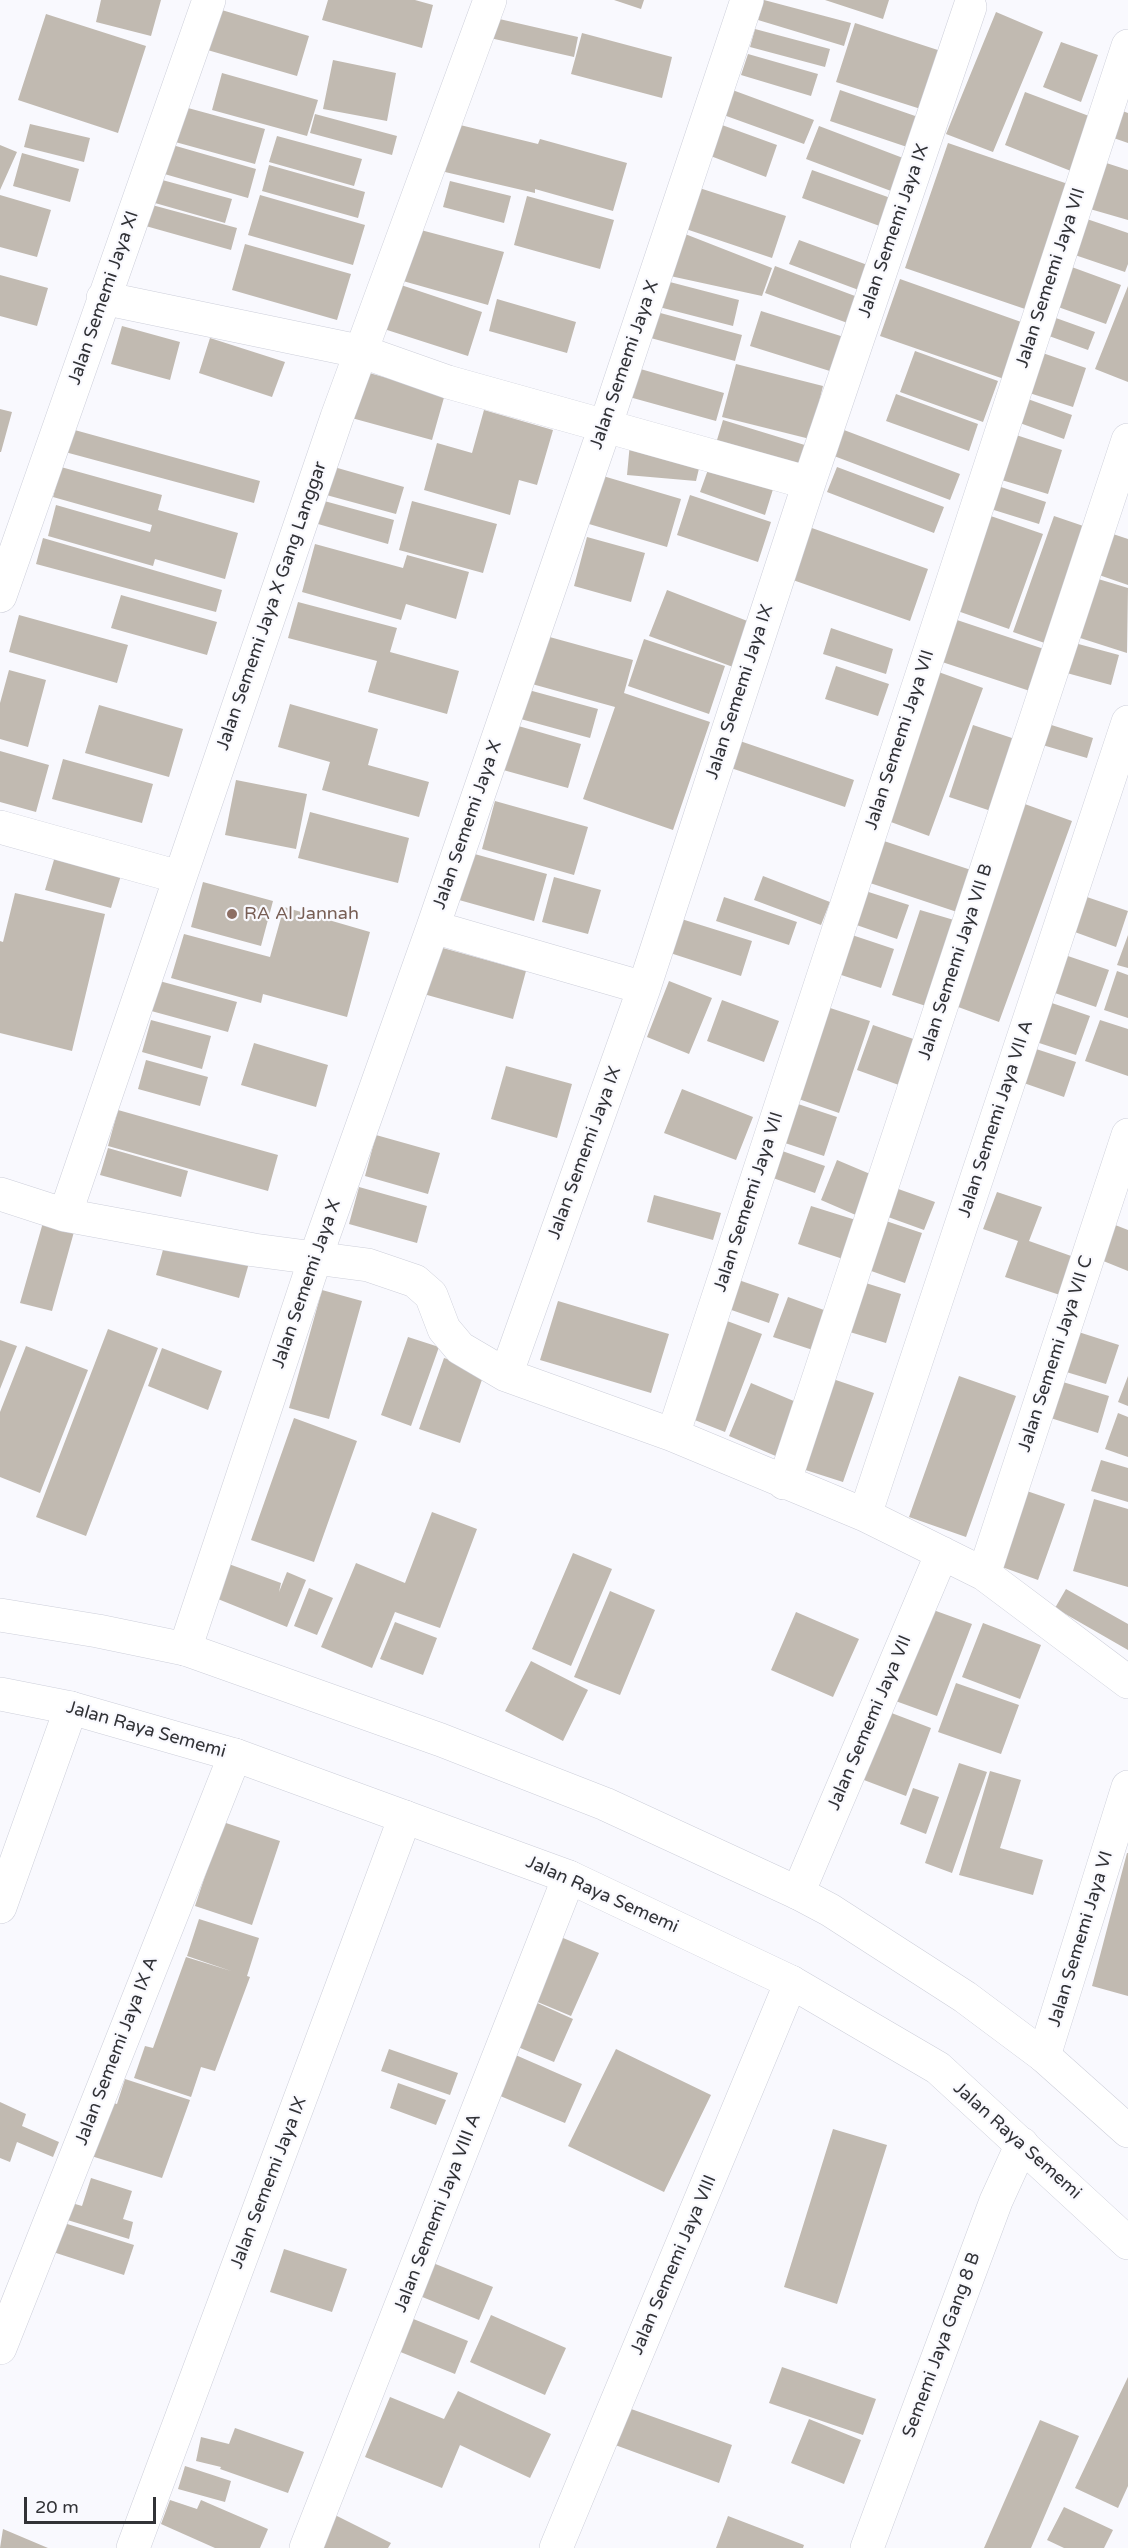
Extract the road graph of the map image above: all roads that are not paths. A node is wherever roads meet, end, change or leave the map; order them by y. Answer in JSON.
{"nodes":[{"id":1,"x":209,"y":0,"type":"edge"},
{"id":2,"x":490,"y":0,"type":"edge"},
{"id":3,"x":747,"y":0,"type":"edge"},
{"id":4,"x":970,"y":8,"type":"dead end"},
{"id":5,"x":1128,"y":46,"type":"edge"},
{"id":6,"x":103,"y":298,"type":"junction"},
{"id":7,"x":363,"y":352,"type":"junction"},
{"id":8,"x":606,"y":424,"type":"junction"},
{"id":9,"x":1128,"y":440,"type":"edge"},
{"id":10,"x":809,"y":483,"type":"junction"},
{"id":11,"x":0,"y":596,"type":"edge"},
{"id":12,"x":1128,"y":722,"type":"edge"},
{"id":13,"x":0,"y":827,"type":"edge"},
{"id":14,"x":179,"y":877,"type":"junction"},
{"id":15,"x":433,"y":927,"type":"junction"},
{"id":16,"x":644,"y":988,"type":"junction"},
{"id":17,"x":1128,"y":1135,"type":"edge"},
{"id":18,"x":0,"y":1194,"type":"edge"},
{"id":19,"x":64,"y":1215,"type":"junction"},
{"id":20,"x":315,"y":1259,"type":"junction"},
{"id":21,"x":506,"y":1376,"type":"junction"},
{"id":22,"x":673,"y":1435,"type":"junction"},
{"id":23,"x":784,"y":1483,"type":"junction"},
{"id":24,"x":865,"y":1515,"type":"junction"},
{"id":25,"x":942,"y":1553,"type":"junction"},
{"id":26,"x":984,"y":1574,"type":"junction"},
{"id":27,"x":0,"y":1615,"type":"edge"},
{"id":28,"x":185,"y":1649,"type":"junction"},
{"id":29,"x":1128,"y":1682,"type":"edge"},
{"id":30,"x":0,"y":1694,"type":"edge"},
{"id":31,"x":71,"y":1708,"type":"junction"},
{"id":32,"x":235,"y":1755,"type":"junction"},
{"id":33,"x":1128,"y":1787,"type":"edge"},
{"id":34,"x":405,"y":1817,"type":"junction"},
{"id":35,"x":569,"y":1877,"type":"junction"},
{"id":36,"x":798,"y":1893,"type":"junction"},
{"id":37,"x":0,"y":1907,"type":"edge"},
{"id":38,"x":791,"y":1982,"type":"junction"},
{"id":39,"x":1044,"y":2056,"type":"junction"},
{"id":40,"x":1128,"y":2131,"type":"edge"},
{"id":41,"x":1022,"y":2144,"type":"junction"},
{"id":42,"x":1128,"y":2242,"type":"edge"},
{"id":43,"x":0,"y":2348,"type":"edge"},
{"id":44,"x":133,"y":2548,"type":"edge"},
{"id":45,"x":306,"y":2548,"type":"edge"},
{"id":46,"x":556,"y":2548,"type":"edge"},
{"id":47,"x":867,"y":2548,"type":"edge"}],
"edges":[{"from":1,"to":6,"type":"street","name":"Jalan Sememi Jaya XI"},
{"from":2,"to":7,"type":"street","name":"Jalan Sememi Jaya X Gang Langgar"},
{"from":3,"to":8,"type":"street","name":"Jalan Sememi Jaya X"},
{"from":4,"to":10,"type":"street","name":"Jalan Sememi Jaya IX"},
{"from":5,"to":22,"type":"street","name":"Jalan Sememi Jaya VII"},
{"from":6,"to":7,"type":"street"},
{"from":6,"to":11,"type":"street","name":"Jalan Sememi Jaya XI"},
{"from":7,"to":8,"type":"street"},
{"from":7,"to":14,"type":"street","name":"Jalan Sememi Jaya X Gang Langgar"},
{"from":8,"to":10,"type":"street"},
{"from":8,"to":15,"type":"street","name":"Jalan Sememi Jaya X"},
{"from":9,"to":23,"type":"street","name":"Jalan Sememi Jaya VII B"},
{"from":10,"to":16,"type":"street","name":"Jalan Sememi Jaya IX"},
{"from":12,"to":24,"type":"street","name":"Jalan Sememi Jaya VII A"},
{"from":13,"to":14,"type":"street"},
{"from":14,"to":19,"type":"street","name":"Jalan Sememi Jaya X Gang Langgar"},
{"from":15,"to":16,"type":"street"},
{"from":15,"to":20,"type":"street","name":"Jalan Sememi Jaya X"},
{"from":16,"to":21,"type":"street","name":"Jalan Sememi Jaya IX"},
{"from":17,"to":26,"type":"street","name":"Jalan Sememi Jaya VII C"},
{"from":18,"to":19,"type":"street"},
{"from":19,"to":20,"type":"street"},
{"from":20,"to":21,"type":"street"},
{"from":20,"to":28,"type":"street","name":"Jalan Sememi Jaya X"},
{"from":21,"to":22,"type":"street"},
{"from":22,"to":23,"type":"street"},
{"from":23,"to":24,"type":"street"},
{"from":24,"to":25,"type":"street"},
{"from":25,"to":26,"type":"street"},
{"from":25,"to":36,"type":"street","name":"Jalan Sememi Jaya VII"},
{"from":26,"to":29,"type":"street"},
{"from":27,"to":28,"type":"street"},
{"from":28,"to":36,"type":"street"},
{"from":30,"to":31,"type":"street","name":"Jalan Raya Sememi"},
{"from":31,"to":32,"type":"street","name":"Jalan Raya Sememi"},
{"from":31,"to":37,"type":"street"},
{"from":32,"to":34,"type":"street","name":"Jalan Raya Sememi"},
{"from":32,"to":43,"type":"street","name":"Jalan Sememi Jaya IX A"},
{"from":33,"to":39,"type":"street","name":"Jalan Sememi Jaya VI"},
{"from":34,"to":35,"type":"street","name":"Jalan Raya Sememi"},
{"from":34,"to":44,"type":"street","name":"Jalan Sememi Jaya IX"},
{"from":35,"to":38,"type":"street","name":"Jalan Raya Sememi"},
{"from":35,"to":45,"type":"street","name":"Jalan Sememi Jaya VIII A"},
{"from":36,"to":39,"type":"street"},
{"from":38,"to":41,"type":"street","name":"Jalan Raya Sememi"},
{"from":38,"to":46,"type":"street","name":"Jalan Sememi Jaya VIII"},
{"from":39,"to":40,"type":"street"},
{"from":41,"to":42,"type":"street","name":"Jalan Raya Sememi"},
{"from":41,"to":47,"type":"street","name":"Sememi Jaya Gang 8 B"}]}
